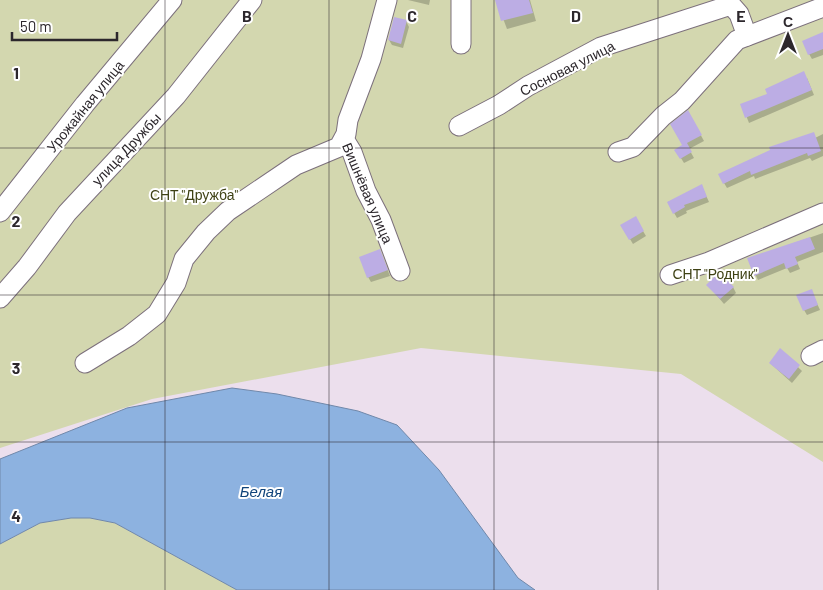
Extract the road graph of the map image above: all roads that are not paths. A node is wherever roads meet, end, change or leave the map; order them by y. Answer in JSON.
{"nodes":[{"id":1,"x":172,"y":0,"type":"edge"},
{"id":2,"x":252,"y":0,"type":"edge"},
{"id":3,"x":387,"y":0,"type":"edge"},
{"id":4,"x":461,"y":0,"type":"edge"},
{"id":5,"x":823,"y":7,"type":"edge"},
{"id":6,"x":747,"y":36,"type":"junction"},
{"id":7,"x":461,"y":44,"type":"dead end"},
{"id":8,"x":459,"y":126,"type":"dead end"},
{"id":9,"x":344,"y":139,"type":"junction"},
{"id":10,"x":618,"y":152,"type":"dead end"},
{"id":11,"x":0,"y":212,"type":"edge"},
{"id":12,"x":823,"y":213,"type":"edge"},
{"id":13,"x":400,"y":271,"type":"dead end"},
{"id":14,"x":670,"y":275,"type":"dead end"},
{"id":15,"x":0,"y":298,"type":"edge"},
{"id":16,"x":84,"y":363,"type":"dead end"}],
"edges":[{"from":1,"to":11,"type":"street","name":"Урожайная улица"},
{"from":2,"to":15,"type":"street","name":"улица Дружбы"},
{"from":3,"to":9,"type":"street","name":"Вишнёвая улица"},
{"from":4,"to":7,"type":"street"},
{"from":5,"to":6,"type":"street"},
{"from":6,"to":8,"type":"street","name":"Сосновая улица"},
{"from":6,"to":10,"type":"street"},
{"from":9,"to":13,"type":"street","name":"Вишнёвая улица"},
{"from":9,"to":16,"type":"street"},
{"from":12,"to":14,"type":"street"}]}
